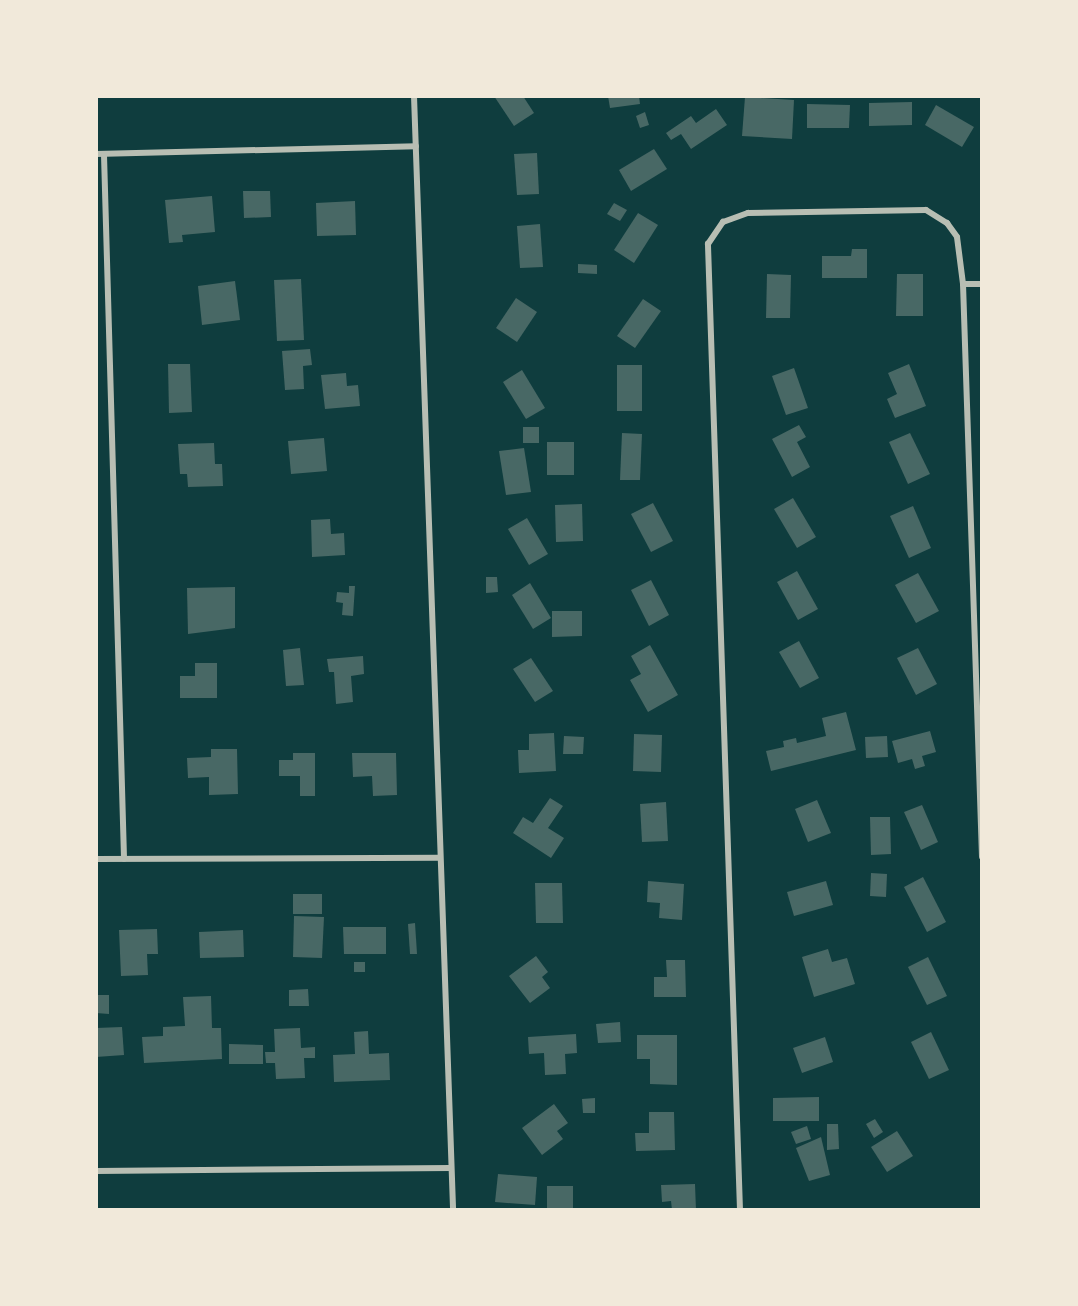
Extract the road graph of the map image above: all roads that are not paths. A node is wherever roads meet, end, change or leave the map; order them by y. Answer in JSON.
{"nodes":[{"id":1,"x":414,"y":96,"type":"edge"},
{"id":2,"x":416,"y":146,"type":"junction"},
{"id":3,"x":100,"y":154,"type":"edge"},
{"id":4,"x":963,"y":284,"type":"junction"},
{"id":5,"x":982,"y":284,"type":"edge"},
{"id":6,"x":980,"y":713,"type":"edge"},
{"id":7,"x":982,"y":857,"type":"edge"},
{"id":8,"x":439,"y":858,"type":"junction"},
{"id":9,"x":124,"y":859,"type":"junction"},
{"id":10,"x":96,"y":860,"type":"edge"},
{"id":11,"x":451,"y":1168,"type":"junction"},
{"id":12,"x":96,"y":1171,"type":"edge"},
{"id":13,"x":453,"y":1210,"type":"edge"},
{"id":14,"x":740,"y":1210,"type":"edge"}],
"edges":[{"from":1,"to":2,"type":"street"},
{"from":2,"to":3,"type":"street"},
{"from":2,"to":8,"type":"street"},
{"from":3,"to":9,"type":"street"},
{"from":4,"to":5,"type":"street"},
{"from":4,"to":6,"type":"street"},
{"from":4,"to":14,"type":"street"},
{"from":6,"to":7,"type":"street"},
{"from":8,"to":9,"type":"street"},
{"from":8,"to":11,"type":"street"},
{"from":9,"to":10,"type":"street"},
{"from":11,"to":12,"type":"street"},
{"from":11,"to":13,"type":"street"}]}
